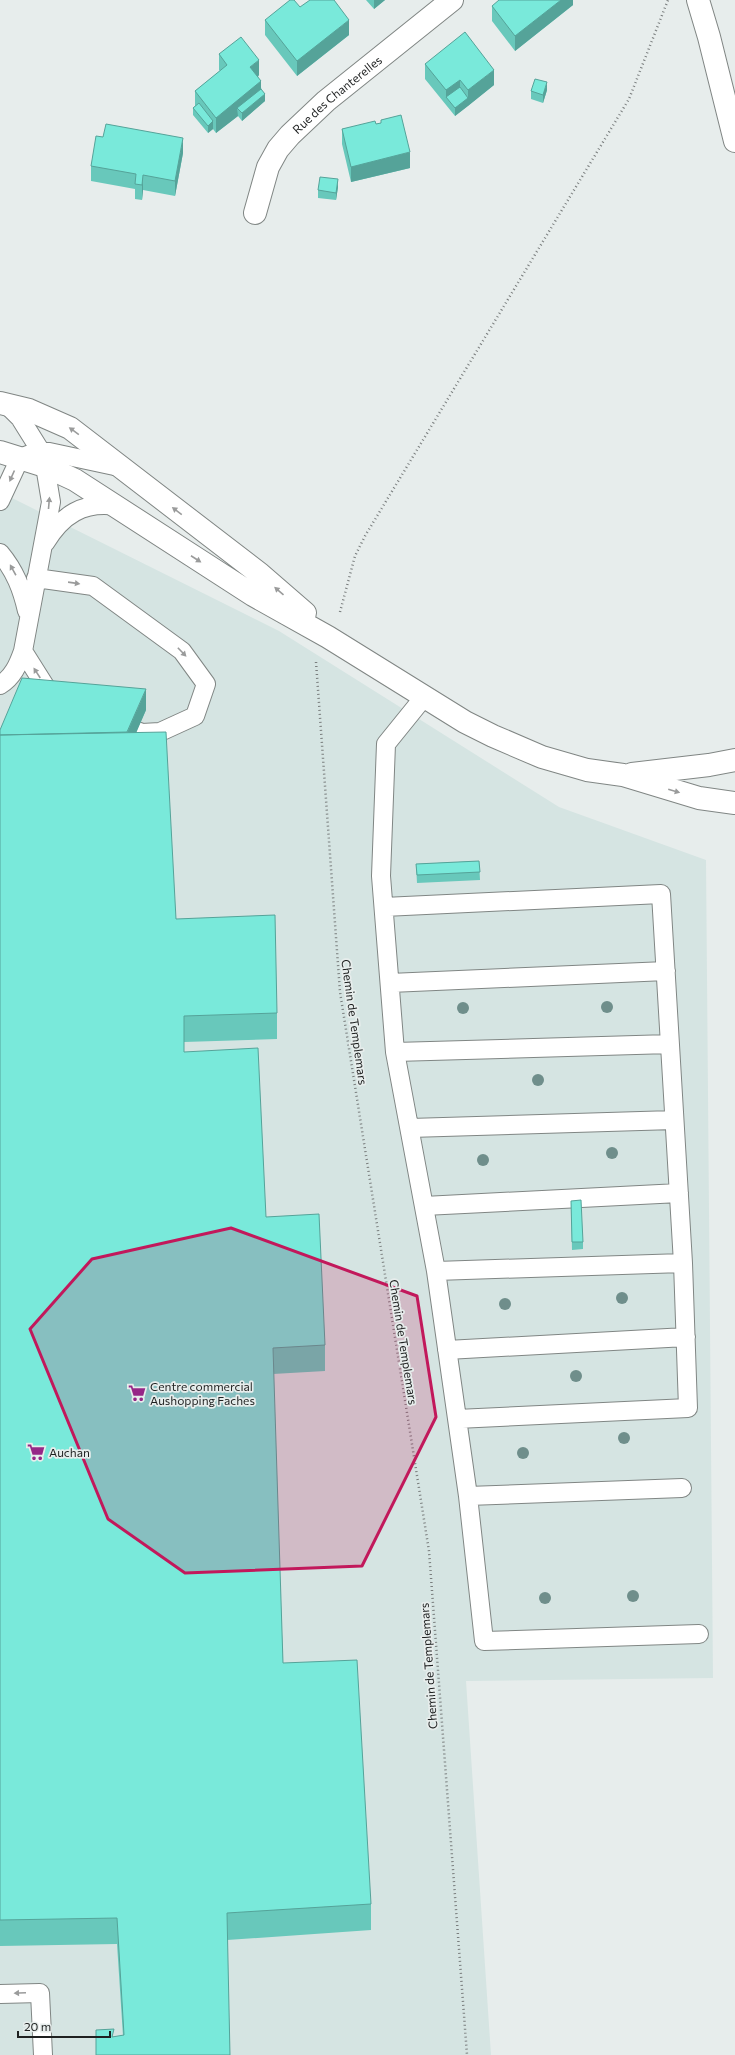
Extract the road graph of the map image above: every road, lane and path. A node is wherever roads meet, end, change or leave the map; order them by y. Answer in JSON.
{"nodes":[{"id":1,"x":452,"y":0,"type":"edge"},
{"id":2,"x":668,"y":0,"type":"edge"},
{"id":3,"x":698,"y":0,"type":"edge"},
{"id":4,"x":735,"y":141,"type":"edge"},
{"id":5,"x":255,"y":213,"type":"dead end"},
{"id":6,"x":3,"y":404,"type":"edge"},
{"id":7,"x":10,"y":455,"type":"edge"},
{"id":8,"x":43,"y":458,"type":"junction"},
{"id":9,"x":120,"y":467,"type":"junction"},
{"id":10,"x":0,"y":501,"type":"edge"},
{"id":11,"x":117,"y":506,"type":"junction"},
{"id":12,"x":41,"y":551,"type":"junction"},
{"id":13,"x":0,"y":553,"type":"edge"},
{"id":14,"x":36,"y":578,"type":"junction"},
{"id":15,"x":29,"y":618,"type":"junction"},
{"id":16,"x":328,"y":637,"type":"junction"},
{"id":17,"x":23,"y":652,"type":"junction"},
{"id":18,"x":0,"y":685,"type":"edge"},
{"id":19,"x":424,"y":697,"type":"junction"},
{"id":20,"x":73,"y":706,"type":"edge"},
{"id":21,"x":100,"y":717,"type":"edge"},
{"id":22,"x":735,"y":760,"type":"edge"},
{"id":23,"x":623,"y":776,"type":"junction"},
{"id":24,"x":735,"y":803,"type":"edge"},
{"id":25,"x":384,"y":907,"type":"junction"},
{"id":26,"x":666,"y":971,"type":"junction"},
{"id":27,"x":390,"y":983,"type":"junction"},
{"id":28,"x":670,"y":1044,"type":"junction"},
{"id":29,"x":395,"y":1052,"type":"junction"},
{"id":30,"x":674,"y":1120,"type":"junction"},
{"id":31,"x":410,"y":1128,"type":"junction"},
{"id":32,"x":679,"y":1193,"type":"junction"},
{"id":33,"x":424,"y":1206,"type":"junction"},
{"id":34,"x":683,"y":1263,"type":"junction"},
{"id":35,"x":436,"y":1271,"type":"junction"},
{"id":36,"x":686,"y":1337,"type":"junction"},
{"id":37,"x":447,"y":1350,"type":"junction"},
{"id":38,"x":457,"y":1419,"type":"junction"},
{"id":39,"x":682,"y":1488,"type":"dead end"},
{"id":40,"x":468,"y":1496,"type":"junction"},
{"id":41,"x":699,"y":1634,"type":"dead end"},
{"id":42,"x":0,"y":1994,"type":"edge"},
{"id":43,"x":43,"y":2055,"type":"edge"},
{"id":44,"x":467,"y":2055,"type":"edge"}],
"edges":[{"from":1,"to":5,"type":"street","name":"Rue des Chanterelles"},
{"from":2,"to":16,"type":"path","name":"Chemin de Templemars"},
{"from":3,"to":4,"type":"street"},
{"from":6,"to":8,"type":"lane"},
{"from":9,"to":6,"type":"street","one_way":true},
{"from":7,"to":8,"type":"street"},
{"from":7,"to":10,"type":"lane","one_way":true},
{"from":8,"to":9,"type":"lane"},
{"from":8,"to":11,"type":"street"},
{"from":12,"to":8,"type":"lane","one_way":true},
{"from":16,"to":9,"type":"street","one_way":true},
{"from":11,"to":12,"type":"lane"},
{"from":11,"to":16,"type":"street","one_way":true},
{"from":12,"to":14,"type":"lane"},
{"from":15,"to":13,"type":"lane","one_way":true},
{"from":14,"to":15,"type":"lane"},
{"from":14,"to":21,"type":"lane","one_way":true},
{"from":15,"to":17,"type":"lane"},
{"from":16,"to":19,"type":"street"},
{"from":16,"to":44,"type":"path","name":"Chemin de Templemars"},
{"from":17,"to":18,"type":"lane"},
{"from":20,"to":17,"type":"lane","one_way":true},
{"from":19,"to":23,"type":"street"},
{"from":19,"to":25,"type":"lane"},
{"from":22,"to":23,"type":"street"},
{"from":23,"to":24,"type":"street","one_way":true},
{"from":25,"to":26,"type":"lane"},
{"from":25,"to":27,"type":"lane"},
{"from":26,"to":27,"type":"lane"},
{"from":26,"to":28,"type":"lane"},
{"from":27,"to":29,"type":"lane"},
{"from":28,"to":29,"type":"lane"},
{"from":28,"to":30,"type":"lane"},
{"from":29,"to":31,"type":"lane"},
{"from":30,"to":31,"type":"lane"},
{"from":30,"to":32,"type":"lane"},
{"from":31,"to":33,"type":"lane"},
{"from":32,"to":33,"type":"lane"},
{"from":32,"to":34,"type":"lane"},
{"from":33,"to":35,"type":"lane"},
{"from":34,"to":35,"type":"lane"},
{"from":34,"to":36,"type":"lane"},
{"from":35,"to":37,"type":"lane"},
{"from":36,"to":37,"type":"lane"},
{"from":36,"to":38,"type":"lane"},
{"from":37,"to":38,"type":"lane"},
{"from":38,"to":40,"type":"lane"},
{"from":39,"to":40,"type":"lane"},
{"from":40,"to":41,"type":"lane"},
{"from":43,"to":42,"type":"lane","one_way":true}]}
